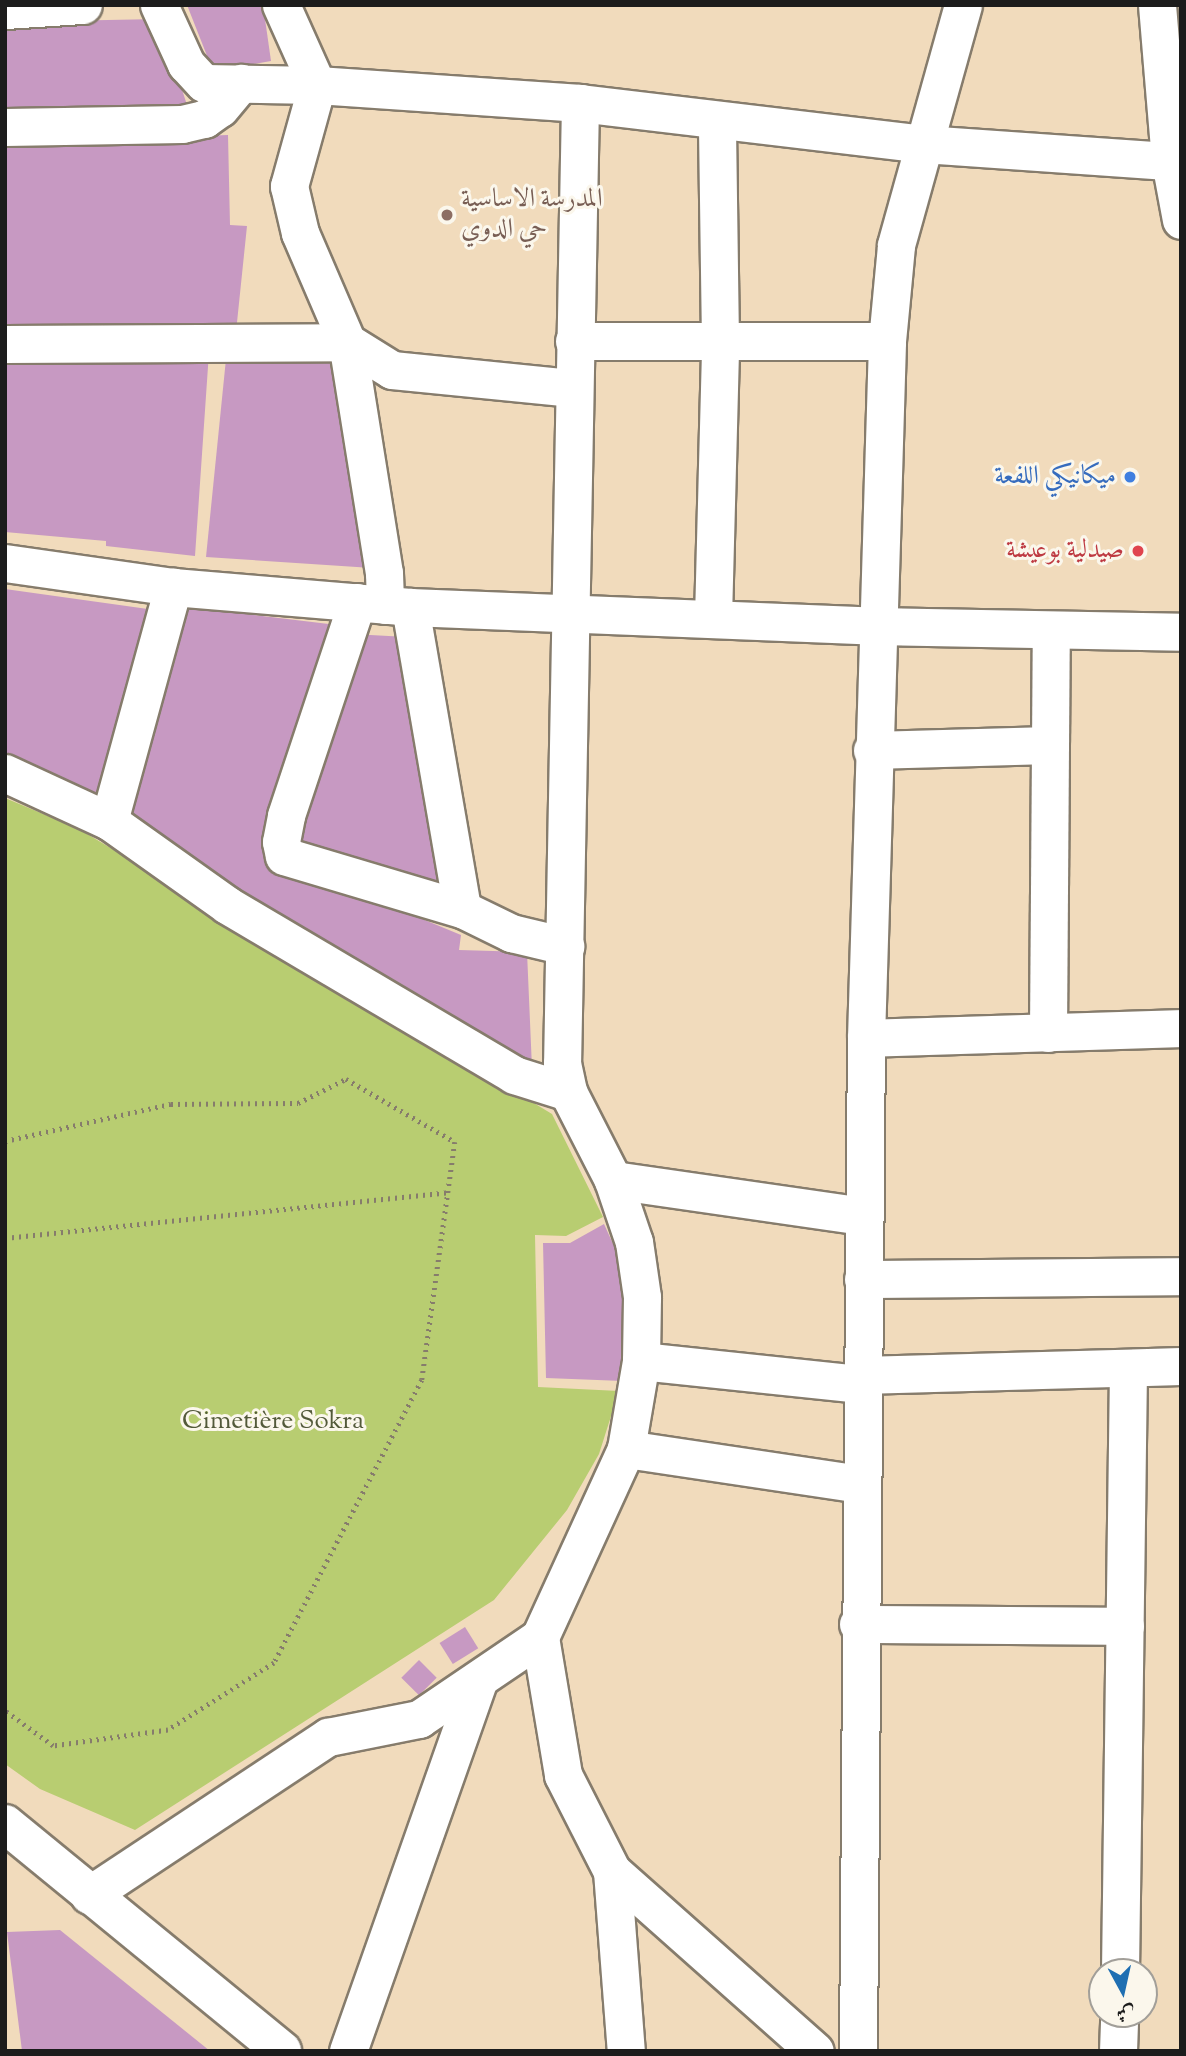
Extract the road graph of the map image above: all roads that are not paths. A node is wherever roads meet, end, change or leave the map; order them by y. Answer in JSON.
{"nodes":[{"id":1,"x":83,"y":5,"type":"edge"},
{"id":2,"x":159,"y":5,"type":"edge"},
{"id":3,"x":281,"y":5,"type":"edge"},
{"id":4,"x":963,"y":5,"type":"edge"},
{"id":5,"x":1157,"y":5,"type":"edge"},
{"id":6,"x":5,"y":10,"type":"edge"},
{"id":7,"x":241,"y":83,"type":"junction"},
{"id":8,"x":317,"y":85,"type":"junction"},
{"id":9,"x":580,"y":103,"type":"junction"},
{"id":10,"x":717,"y":120,"type":"junction"},
{"id":11,"x":5,"y":127,"type":"edge"},
{"id":12,"x":924,"y":144,"type":"junction"},
{"id":13,"x":1170,"y":161,"type":"junction"},
{"id":14,"x":1181,"y":219,"type":"edge"},
{"id":15,"x":575,"y":341,"type":"junction"},
{"id":16,"x":887,"y":341,"type":"junction"},
{"id":17,"x":347,"y":342,"type":"junction"},
{"id":18,"x":720,"y":342,"type":"junction"},
{"id":19,"x":5,"y":344,"type":"edge"},
{"id":20,"x":573,"y":388,"type":"junction"},
{"id":21,"x":5,"y":563,"type":"edge"},
{"id":22,"x":173,"y":587,"type":"junction"},
{"id":23,"x":384,"y":604,"type":"junction"},
{"id":24,"x":568,"y":615,"type":"junction"},
{"id":25,"x":713,"y":618,"type":"junction"},
{"id":26,"x":876,"y":625,"type":"junction"},
{"id":27,"x":1051,"y":630,"type":"junction"},
{"id":28,"x":1181,"y":632,"type":"edge"},
{"id":29,"x":1049,"y":745,"type":"junction"},
{"id":30,"x":872,"y":750,"type":"junction"},
{"id":31,"x":5,"y":773,"type":"edge"},
{"id":32,"x":109,"y":821,"type":"junction"},
{"id":33,"x":462,"y":909,"type":"junction"},
{"id":34,"x":565,"y":946,"type":"junction"},
{"id":35,"x":1181,"y":1028,"type":"edge"},
{"id":36,"x":1048,"y":1033,"type":"junction"},
{"id":37,"x":866,"y":1038,"type":"junction"},
{"id":38,"x":568,"y":1092,"type":"junction"},
{"id":39,"x":613,"y":1180,"type":"junction"},
{"id":40,"x":864,"y":1216,"type":"junction"},
{"id":41,"x":1181,"y":1276,"type":"edge"},
{"id":42,"x":863,"y":1279,"type":"junction"},
{"id":43,"x":640,"y":1361,"type":"junction"},
{"id":44,"x":1181,"y":1366,"type":"edge"},
{"id":45,"x":1128,"y":1368,"type":"junction"},
{"id":46,"x":861,"y":1380,"type":"junction"},
{"id":47,"x":626,"y":1449,"type":"junction"},
{"id":48,"x":860,"y":1483,"type":"junction"},
{"id":49,"x":858,"y":1624,"type":"junction"},
{"id":50,"x":1125,"y":1626,"type":"junction"},
{"id":51,"x":540,"y":1637,"type":"junction"},
{"id":52,"x":479,"y":1679,"type":"junction"},
{"id":53,"x":5,"y":1824,"type":"edge"},
{"id":54,"x":612,"y":1871,"type":"junction"},
{"id":55,"x":89,"y":1895,"type":"junction"},
{"id":56,"x":1120,"y":1958,"type":"edge"},
{"id":57,"x":1119,"y":2028,"type":"edge"},
{"id":58,"x":282,"y":2051,"type":"edge"},
{"id":59,"x":348,"y":2051,"type":"edge"},
{"id":60,"x":626,"y":2051,"type":"edge"},
{"id":61,"x":815,"y":2051,"type":"edge"},
{"id":62,"x":858,"y":2051,"type":"edge"},
{"id":63,"x":1118,"y":2051,"type":"edge"}],
"edges":[{"from":1,"to":6,"type":"street"},
{"from":2,"to":7,"type":"street"},
{"from":3,"to":8,"type":"street"},
{"from":4,"to":12,"type":"street"},
{"from":5,"to":13,"type":"street"},
{"from":7,"to":8,"type":"street"},
{"from":7,"to":11,"type":"street"},
{"from":8,"to":9,"type":"street"},
{"from":8,"to":17,"type":"street"},
{"from":9,"to":10,"type":"street"},
{"from":9,"to":15,"type":"street"},
{"from":10,"to":12,"type":"street"},
{"from":10,"to":18,"type":"street"},
{"from":12,"to":13,"type":"street"},
{"from":12,"to":16,"type":"street"},
{"from":13,"to":14,"type":"street"},
{"from":15,"to":18,"type":"street"},
{"from":15,"to":20,"type":"street"},
{"from":16,"to":18,"type":"street"},
{"from":16,"to":26,"type":"street"},
{"from":17,"to":19,"type":"street"},
{"from":17,"to":20,"type":"street"},
{"from":17,"to":23,"type":"street"},
{"from":18,"to":25,"type":"street"},
{"from":20,"to":24,"type":"street"},
{"from":21,"to":22,"type":"street"},
{"from":22,"to":23,"type":"street"},
{"from":22,"to":32,"type":"street"},
{"from":23,"to":24,"type":"street"},
{"from":23,"to":33,"type":"street"},
{"from":23,"to":33,"type":"street"},
{"from":24,"to":25,"type":"street"},
{"from":24,"to":34,"type":"street"},
{"from":25,"to":26,"type":"street"},
{"from":26,"to":27,"type":"street"},
{"from":26,"to":30,"type":"street"},
{"from":27,"to":28,"type":"street"},
{"from":27,"to":29,"type":"street"},
{"from":29,"to":30,"type":"street"},
{"from":29,"to":36,"type":"street"},
{"from":30,"to":37,"type":"street"},
{"from":31,"to":32,"type":"street"},
{"from":32,"to":38,"type":"street"},
{"from":33,"to":34,"type":"street"},
{"from":34,"to":38,"type":"street"},
{"from":35,"to":36,"type":"street"},
{"from":36,"to":37,"type":"street"},
{"from":37,"to":40,"type":"street"},
{"from":38,"to":39,"type":"street"},
{"from":39,"to":40,"type":"street"},
{"from":39,"to":43,"type":"street"},
{"from":40,"to":42,"type":"street"},
{"from":41,"to":42,"type":"street"},
{"from":42,"to":46,"type":"street"},
{"from":43,"to":46,"type":"street"},
{"from":43,"to":47,"type":"street"},
{"from":44,"to":45,"type":"street"},
{"from":45,"to":46,"type":"street"},
{"from":45,"to":50,"type":"street"},
{"from":46,"to":48,"type":"street"},
{"from":47,"to":48,"type":"street"},
{"from":47,"to":51,"type":"street"},
{"from":48,"to":49,"type":"street"},
{"from":49,"to":50,"type":"street"},
{"from":49,"to":62,"type":"street"},
{"from":50,"to":56,"type":"street"},
{"from":51,"to":52,"type":"street"},
{"from":51,"to":54,"type":"street"},
{"from":52,"to":55,"type":"street"},
{"from":52,"to":59,"type":"street"},
{"from":53,"to":55,"type":"street"},
{"from":54,"to":60,"type":"street"},
{"from":54,"to":61,"type":"street"},
{"from":55,"to":58,"type":"street"},
{"from":57,"to":63,"type":"street"}]}
